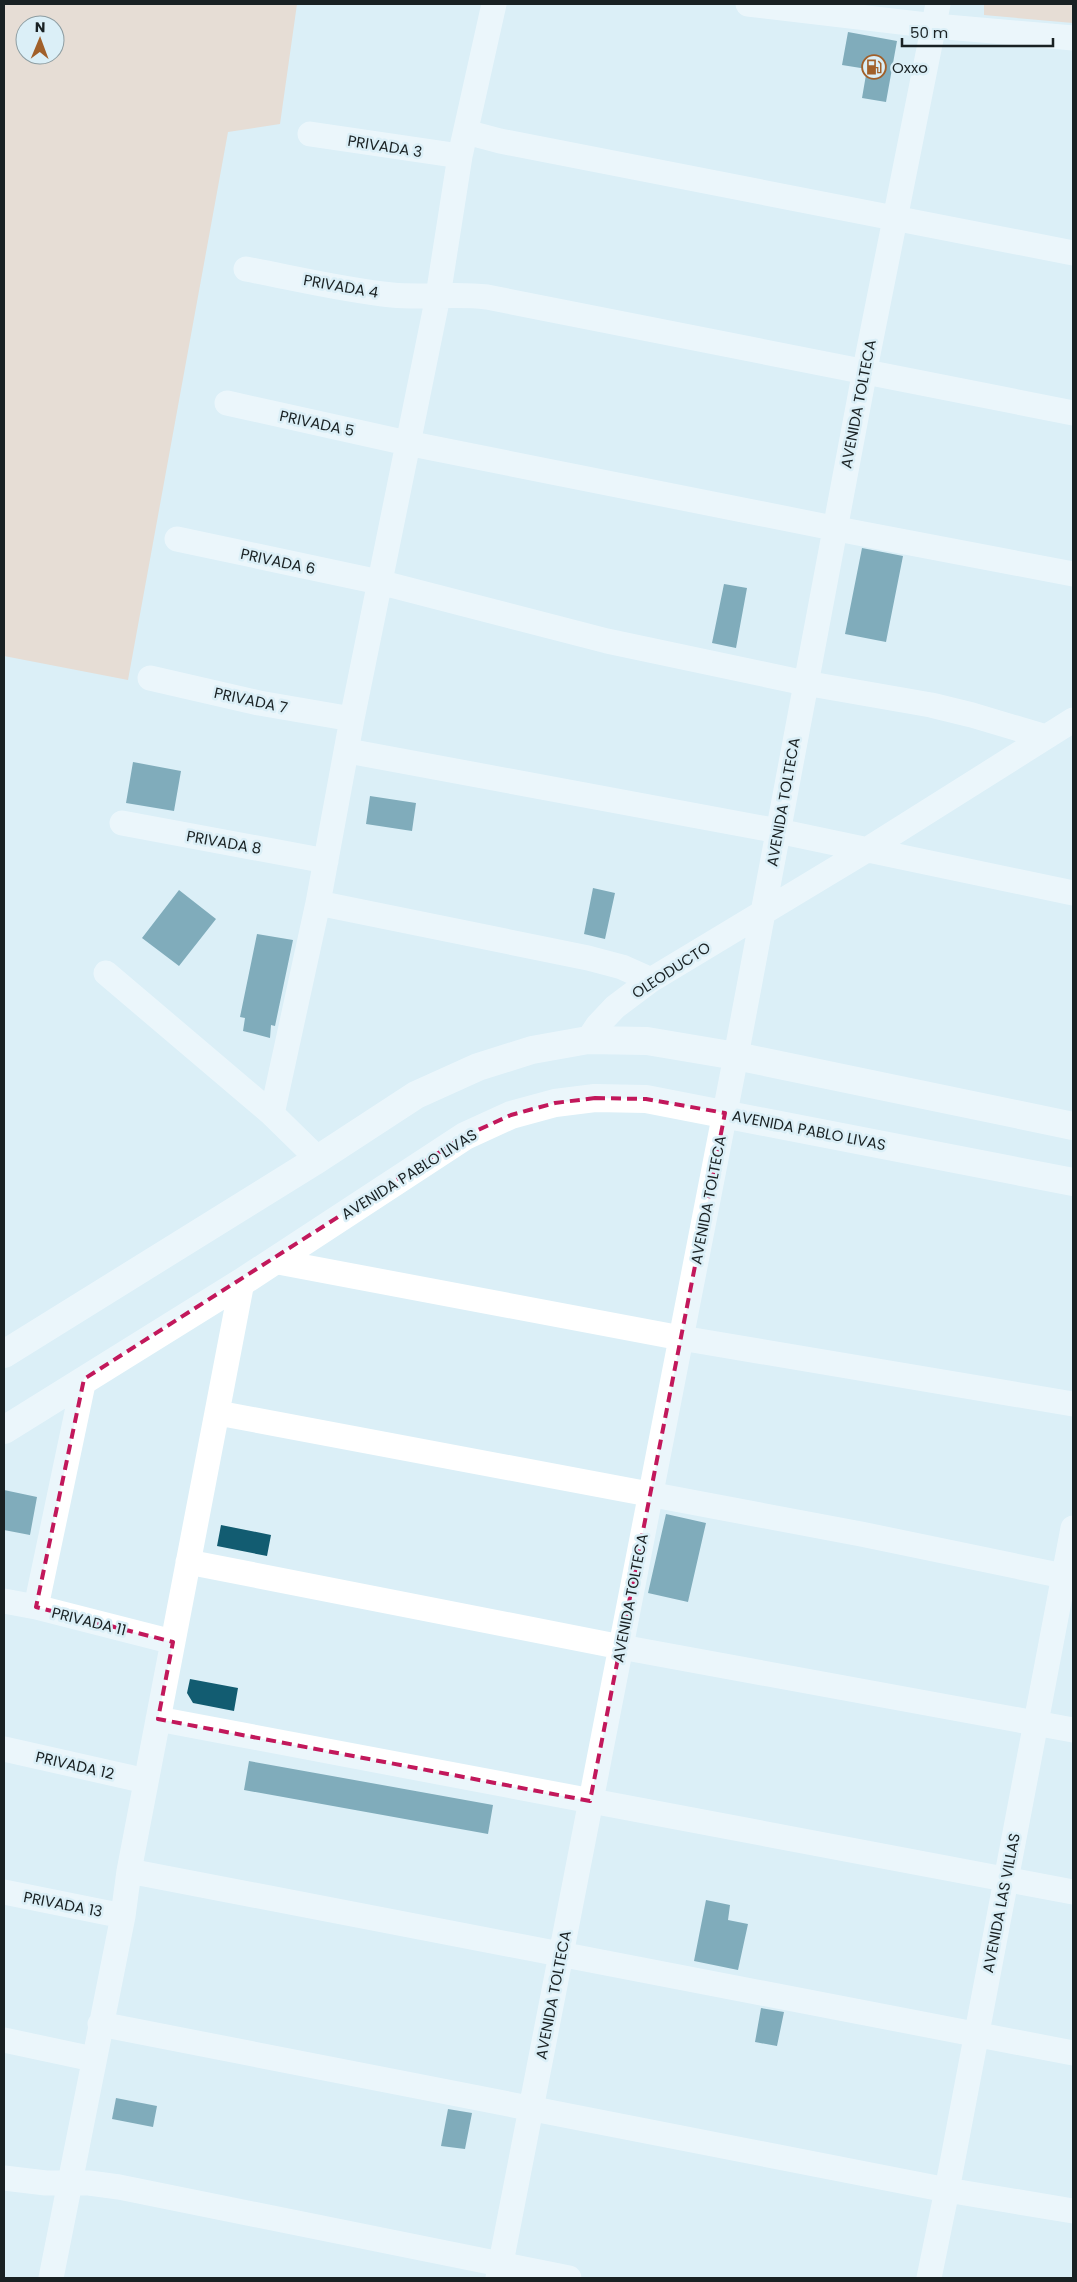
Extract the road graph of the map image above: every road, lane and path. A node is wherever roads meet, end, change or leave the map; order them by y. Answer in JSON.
{"nodes":[{"id":1,"x":494,"y":4,"type":"edge"},
{"id":2,"x":748,"y":4,"type":"edge"},
{"id":3,"x":936,"y":15,"type":"edge"},
{"id":4,"x":1073,"y":38,"type":"edge"},
{"id":5,"x":466,"y":132,"type":"junction"},
{"id":6,"x":310,"y":134,"type":"dead end"},
{"id":7,"x":460,"y":156,"type":"junction"},
{"id":8,"x":895,"y":218,"type":"junction"},
{"id":9,"x":1073,"y":253,"type":"edge"},
{"id":10,"x":246,"y":269,"type":"dead end"},
{"id":11,"x":438,"y":296,"type":"junction"},
{"id":12,"x":864,"y":374,"type":"junction"},
{"id":13,"x":227,"y":404,"type":"dead end"},
{"id":14,"x":1073,"y":414,"type":"edge"},
{"id":15,"x":407,"y":443,"type":"junction"},
{"id":16,"x":834,"y":529,"type":"junction"},
{"id":17,"x":177,"y":539,"type":"dead end"},
{"id":18,"x":1073,"y":574,"type":"edge"},
{"id":19,"x":379,"y":582,"type":"junction"},
{"id":20,"x":150,"y":678,"type":"dead end"},
{"id":21,"x":805,"y":683,"type":"junction"},
{"id":22,"x":352,"y":719,"type":"junction"},
{"id":23,"x":1073,"y":720,"type":"edge"},
{"id":24,"x":1046,"y":737,"type":"junction"},
{"id":25,"x":348,"y":751,"type":"junction"},
{"id":26,"x":122,"y":823,"type":"dead end"},
{"id":27,"x":778,"y":831,"type":"junction"},
{"id":28,"x":865,"y":851,"type":"junction"},
{"id":29,"x":326,"y":861,"type":"junction"},
{"id":30,"x":1073,"y":893,"type":"edge"},
{"id":31,"x":318,"y":903,"type":"junction"},
{"id":32,"x":764,"y":911,"type":"junction"},
{"id":33,"x":106,"y":973,"type":"dead end"},
{"id":34,"x":651,"y":980,"type":"junction"},
{"id":35,"x":588,"y":1040,"type":"junction"},
{"id":36,"x":736,"y":1056,"type":"junction"},
{"id":37,"x":272,"y":1114,"type":"junction"},
{"id":38,"x":725,"y":1114,"type":"junction"},
{"id":39,"x":1073,"y":1126,"type":"edge"},
{"id":40,"x":318,"y":1159,"type":"junction"},
{"id":41,"x":1073,"y":1182,"type":"edge"},
{"id":42,"x":274,"y":1261,"type":"junction"},
{"id":43,"x":242,"y":1282,"type":"junction"},
{"id":44,"x":681,"y":1338,"type":"junction"},
{"id":45,"x":4,"y":1354,"type":"edge"},
{"id":46,"x":84,"y":1378,"type":"junction"},
{"id":47,"x":1073,"y":1404,"type":"edge"},
{"id":48,"x":218,"y":1413,"type":"junction"},
{"id":49,"x":4,"y":1430,"type":"edge"},
{"id":50,"x":650,"y":1494,"type":"junction"},
{"id":51,"x":1073,"y":1528,"type":"edge"},
{"id":52,"x":188,"y":1562,"type":"junction"},
{"id":53,"x":1068,"y":1578,"type":"edge"},
{"id":54,"x":4,"y":1602,"type":"edge"},
{"id":55,"x":36,"y":1607,"type":"junction"},
{"id":56,"x":173,"y":1642,"type":"junction"},
{"id":57,"x":621,"y":1647,"type":"junction"},
{"id":58,"x":158,"y":1719,"type":"junction"},
{"id":59,"x":1036,"y":1722,"type":"junction"},
{"id":60,"x":1073,"y":1730,"type":"edge"},
{"id":61,"x":4,"y":1749,"type":"edge"},
{"id":62,"x":146,"y":1781,"type":"junction"},
{"id":63,"x":590,"y":1801,"type":"junction"},
{"id":64,"x":129,"y":1871,"type":"junction"},
{"id":65,"x":1005,"y":1878,"type":"junction"},
{"id":66,"x":4,"y":1892,"type":"edge"},
{"id":67,"x":1073,"y":1892,"type":"edge"},
{"id":68,"x":123,"y":1916,"type":"junction"},
{"id":69,"x":561,"y":1954,"type":"junction"},
{"id":70,"x":100,"y":2024,"type":"junction"},
{"id":71,"x":976,"y":2035,"type":"junction"},
{"id":72,"x":4,"y":2040,"type":"edge"},
{"id":73,"x":1073,"y":2053,"type":"edge"},
{"id":74,"x":93,"y":2058,"type":"junction"},
{"id":75,"x":531,"y":2107,"type":"junction"},
{"id":76,"x":4,"y":2178,"type":"edge"},
{"id":77,"x":69,"y":2184,"type":"junction"},
{"id":78,"x":947,"y":2190,"type":"junction"},
{"id":79,"x":1073,"y":2212,"type":"edge"},
{"id":80,"x":499,"y":2271,"type":"edge"},
{"id":81,"x":51,"y":2278,"type":"edge"},
{"id":82,"x":569,"y":2278,"type":"edge"},
{"id":83,"x":929,"y":2278,"type":"edge"}],
"edges":[{"from":1,"to":5,"type":"street"},
{"from":2,"to":3,"type":"street"},
{"from":3,"to":4,"type":"street"},
{"from":3,"to":8,"type":"street","name":"AVENIDA TOLTECA"},
{"from":5,"to":7,"type":"street"},
{"from":5,"to":8,"type":"street"},
{"from":6,"to":7,"type":"street","name":"PRIVADA 3"},
{"from":7,"to":11,"type":"street"},
{"from":8,"to":9,"type":"street"},
{"from":8,"to":12,"type":"street","name":"AVENIDA TOLTECA"},
{"from":10,"to":11,"type":"street","name":"PRIVADA 4"},
{"from":11,"to":12,"type":"street","name":"PRIVADA 4"},
{"from":11,"to":15,"type":"street"},
{"from":12,"to":14,"type":"street","name":"PRIVADA 4"},
{"from":12,"to":16,"type":"street","name":"AVENIDA TOLTECA"},
{"from":13,"to":15,"type":"street","name":"PRIVADA 5"},
{"from":15,"to":16,"type":"street","name":"PRIVADA 5"},
{"from":15,"to":19,"type":"street"},
{"from":16,"to":18,"type":"street","name":"PRIVADA 5"},
{"from":16,"to":21,"type":"street","name":"AVENIDA TOLTECA"},
{"from":17,"to":19,"type":"street","name":"PRIVADA 6"},
{"from":19,"to":21,"type":"street","name":"PRIVADA 6"},
{"from":19,"to":22,"type":"street"},
{"from":20,"to":22,"type":"street","name":"PRIVADA 7"},
{"from":21,"to":24,"type":"street","name":"PRIVADA 6"},
{"from":21,"to":27,"type":"street","name":"AVENIDA TOLTECA"},
{"from":22,"to":25,"type":"street"},
{"from":23,"to":24,"type":"street","name":"OLEODUCTO"},
{"from":24,"to":28,"type":"street","name":"OLEODUCTO"},
{"from":25,"to":27,"type":"street"},
{"from":25,"to":29,"type":"street"},
{"from":26,"to":29,"type":"street","name":"PRIVADA 8"},
{"from":27,"to":28,"type":"street"},
{"from":27,"to":32,"type":"street","name":"AVENIDA TOLTECA"},
{"from":28,"to":30,"type":"street"},
{"from":28,"to":32,"type":"street","name":"OLEODUCTO"},
{"from":29,"to":31,"type":"street"},
{"from":31,"to":34,"type":"street"},
{"from":31,"to":37,"type":"street"},
{"from":32,"to":34,"type":"street","name":"OLEODUCTO"},
{"from":32,"to":36,"type":"street","name":"AVENIDA TOLTECA"},
{"from":33,"to":37,"type":"street"},
{"from":34,"to":35,"type":"street","name":"OLEODUCTO"},
{"from":35,"to":36,"type":"main road"},
{"from":35,"to":40,"type":"main road"},
{"from":36,"to":38,"type":"street","name":"AVENIDA TOLTECA"},
{"from":36,"to":39,"type":"main road"},
{"from":37,"to":40,"type":"street"},
{"from":38,"to":41,"type":"main road","name":"AVENIDA PABLO LIVAS"},
{"from":38,"to":42,"type":"main road","name":"AVENIDA PABLO LIVAS"},
{"from":38,"to":44,"type":"street","name":"AVENIDA TOLTECA"},
{"from":40,"to":45,"type":"main road"},
{"from":42,"to":43,"type":"main road","name":"AVENIDA PABLO LIVAS"},
{"from":42,"to":44,"type":"street"},
{"from":43,"to":46,"type":"main road","name":"AVENIDA PABLO LIVAS"},
{"from":43,"to":48,"type":"street"},
{"from":44,"to":47,"type":"street"},
{"from":44,"to":50,"type":"street","name":"AVENIDA TOLTECA"},
{"from":46,"to":49,"type":"main road","name":"AVENIDA PABLO LIVAS"},
{"from":46,"to":55,"type":"street"},
{"from":48,"to":50,"type":"street"},
{"from":48,"to":52,"type":"street"},
{"from":50,"to":53,"type":"street"},
{"from":50,"to":57,"type":"street","name":"AVENIDA TOLTECA"},
{"from":51,"to":53,"type":"street","name":"AVENIDA LAS VILLAS"},
{"from":52,"to":56,"type":"street"},
{"from":52,"to":57,"type":"street"},
{"from":53,"to":59,"type":"street","name":"AVENIDA LAS VILLAS"},
{"from":54,"to":55,"type":"street","name":"PRIVADA 11"},
{"from":55,"to":56,"type":"street","name":"PRIVADA 11"},
{"from":56,"to":58,"type":"street"},
{"from":57,"to":59,"type":"street"},
{"from":57,"to":63,"type":"street","name":"AVENIDA TOLTECA"},
{"from":58,"to":62,"type":"street"},
{"from":58,"to":63,"type":"street"},
{"from":59,"to":60,"type":"street"},
{"from":59,"to":65,"type":"street","name":"AVENIDA LAS VILLAS"},
{"from":61,"to":62,"type":"street","name":"PRIVADA 12"},
{"from":62,"to":64,"type":"street"},
{"from":63,"to":65,"type":"street"},
{"from":63,"to":69,"type":"street","name":"AVENIDA TOLTECA"},
{"from":64,"to":68,"type":"street"},
{"from":64,"to":69,"type":"street"},
{"from":65,"to":67,"type":"street"},
{"from":65,"to":71,"type":"street","name":"AVENIDA LAS VILLAS"},
{"from":66,"to":68,"type":"street","name":"PRIVADA 13"},
{"from":68,"to":70,"type":"street"},
{"from":69,"to":71,"type":"street"},
{"from":69,"to":75,"type":"street","name":"AVENIDA TOLTECA"},
{"from":70,"to":74,"type":"street"},
{"from":70,"to":75,"type":"street"},
{"from":71,"to":73,"type":"street"},
{"from":71,"to":78,"type":"street","name":"AVENIDA LAS VILLAS"},
{"from":72,"to":74,"type":"street"},
{"from":74,"to":77,"type":"street"},
{"from":75,"to":78,"type":"street"},
{"from":75,"to":80,"type":"street","name":"AVENIDA TOLTECA"},
{"from":76,"to":77,"type":"street"},
{"from":77,"to":80,"type":"street"},
{"from":77,"to":81,"type":"street"},
{"from":78,"to":79,"type":"street"},
{"from":78,"to":83,"type":"street","name":"AVENIDA LAS VILLAS"},
{"from":80,"to":82,"type":"street"}]}
